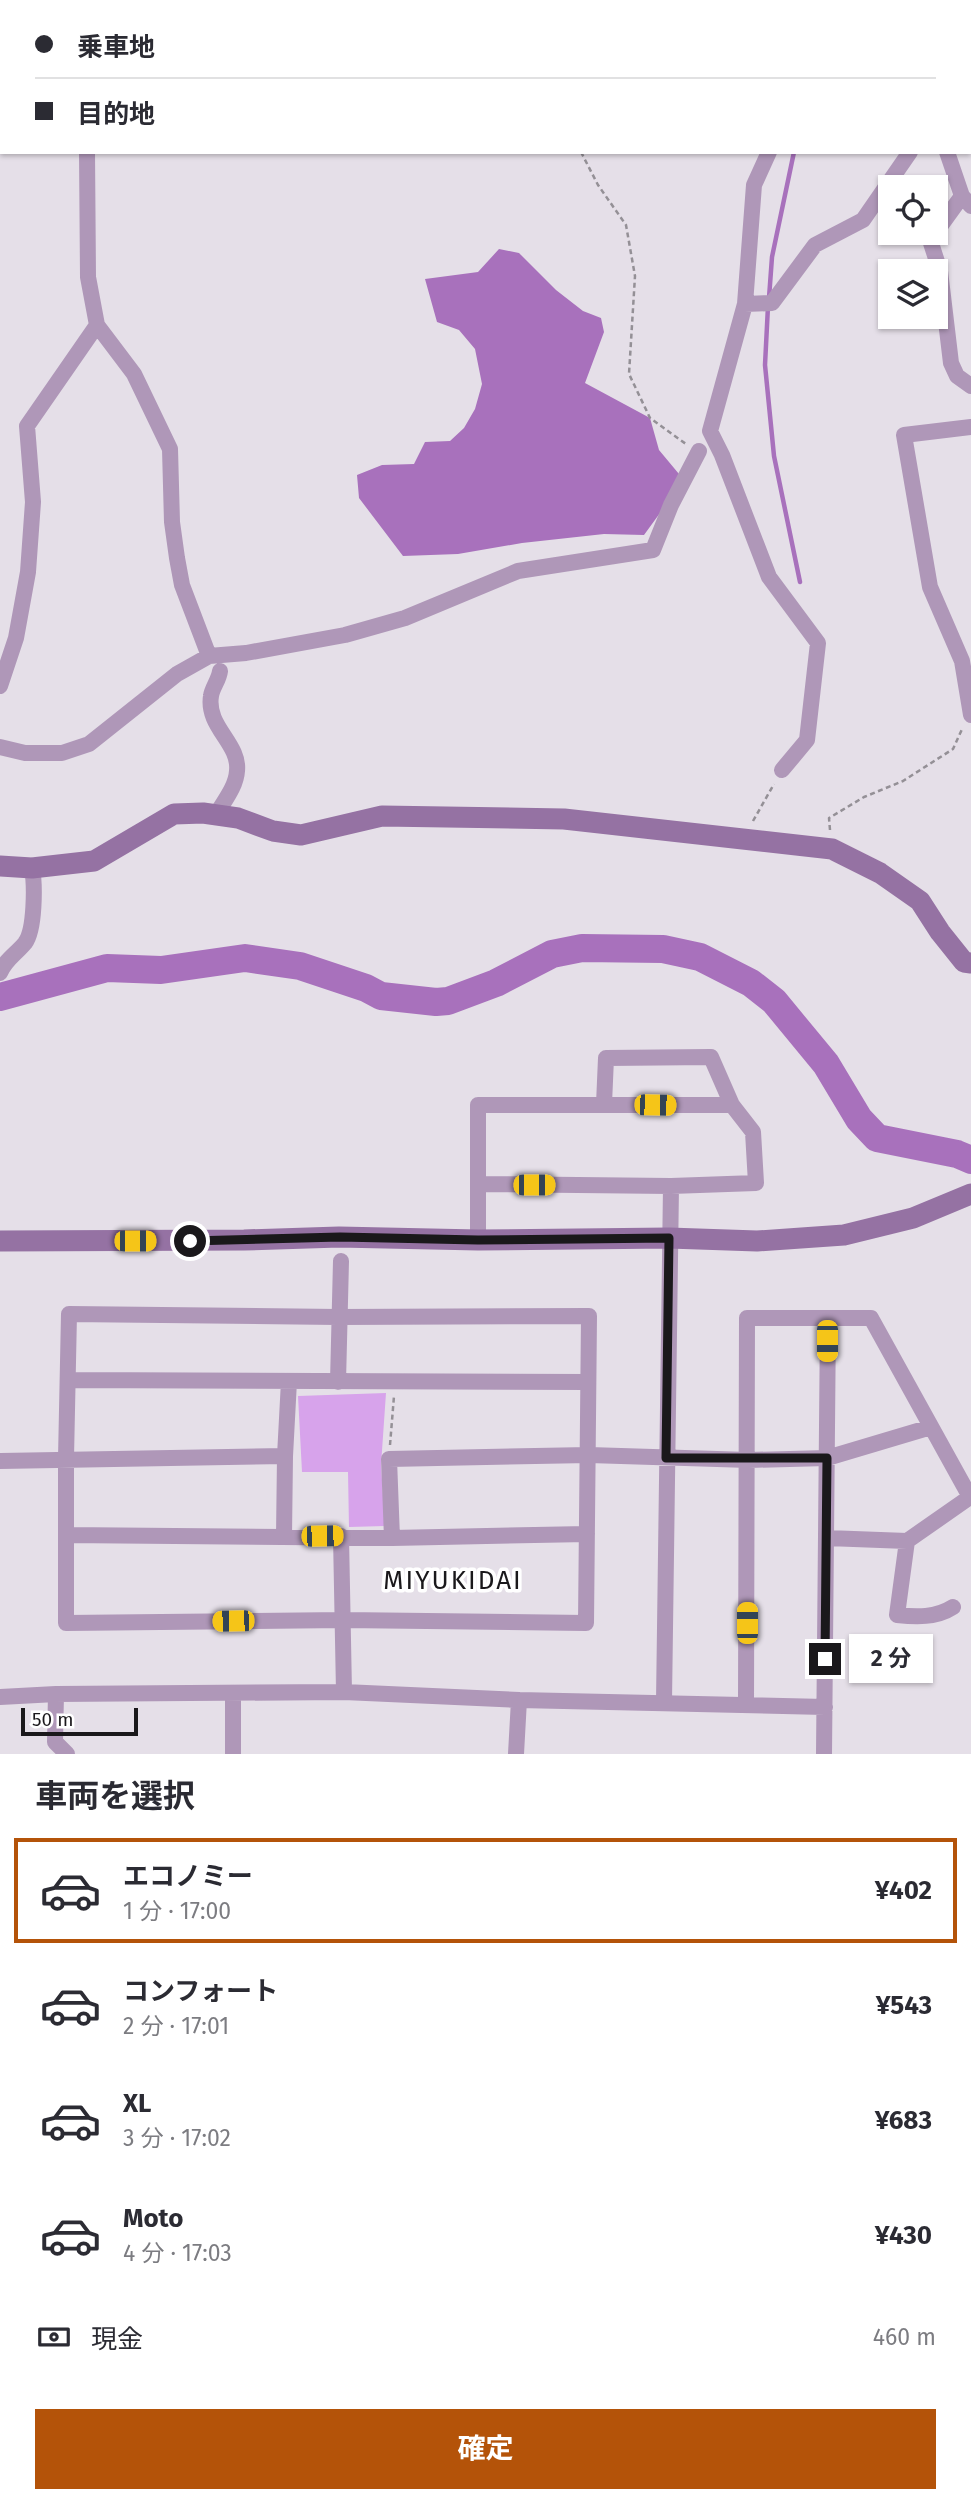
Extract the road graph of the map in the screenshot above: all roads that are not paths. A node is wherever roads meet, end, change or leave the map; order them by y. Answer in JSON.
{"nodes":[{"id":1,"x":87,"y":154,"type":"edge"},
{"id":2,"x":768,"y":154,"type":"edge"},
{"id":3,"x":909,"y":154,"type":"edge"},
{"id":4,"x":948,"y":154,"type":"edge"},
{"id":5,"x":967,"y":201,"type":"edge"},
{"id":6,"x":948,"y":220,"type":"edge"},
{"id":7,"x":932,"y":245,"type":"edge"},
{"id":8,"x":745,"y":304,"type":"junction"},
{"id":9,"x":97,"y":325,"type":"junction"},
{"id":10,"x":971,"y":386,"type":"edge"},
{"id":11,"x":971,"y":427,"type":"edge"},
{"id":12,"x":699,"y":451,"type":"road end"},
{"id":13,"x":209,"y":656,"type":"junction"},
{"id":14,"x":220,"y":671,"type":"dead end"},
{"id":15,"x":0,"y":686,"type":"edge"},
{"id":16,"x":970,"y":714,"type":"edge"},
{"id":17,"x":0,"y":747,"type":"edge"},
{"id":18,"x":782,"y":770,"type":"road end"},
{"id":19,"x":216,"y":815,"type":"junction"},
{"id":20,"x":0,"y":866,"type":"edge"},
{"id":21,"x":32,"y":868,"type":"junction"},
{"id":22,"x":971,"y":963,"type":"edge"},
{"id":23,"x":0,"y":973,"type":"edge"},
{"id":24,"x":604,"y":1104,"type":"junction"},
{"id":25,"x":732,"y":1105,"type":"junction"},
{"id":26,"x":479,"y":1184,"type":"junction"},
{"id":27,"x":671,"y":1186,"type":"junction"},
{"id":28,"x":971,"y":1194,"type":"edge"},
{"id":29,"x":669,"y":1238,"type":"junction"},
{"id":30,"x":478,"y":1240,"type":"junction"},
{"id":31,"x":0,"y":1241,"type":"edge"},
{"id":32,"x":341,"y":1261,"type":"dead end"},
{"id":33,"x":338,"y":1317,"type":"junction"},
{"id":34,"x":828,"y":1318,"type":"junction"},
{"id":35,"x":68,"y":1380,"type":"junction"},
{"id":36,"x":289,"y":1381,"type":"junction"},
{"id":37,"x":338,"y":1382,"type":"junction"},
{"id":38,"x":588,"y":1382,"type":"junction"},
{"id":39,"x":931,"y":1427,"type":"junction"},
{"id":40,"x":589,"y":1455,"type":"junction"},
{"id":41,"x":285,"y":1456,"type":"junction"},
{"id":42,"x":66,"y":1458,"type":"junction"},
{"id":43,"x":666,"y":1458,"type":"junction"},
{"id":44,"x":827,"y":1458,"type":"junction"},
{"id":45,"x":748,"y":1460,"type":"junction"},
{"id":46,"x":0,"y":1461,"type":"edge"},
{"id":47,"x":587,"y":1534,"type":"junction"},
{"id":48,"x":66,"y":1535,"type":"junction"},
{"id":49,"x":341,"y":1536,"type":"junction"},
{"id":50,"x":284,"y":1537,"type":"junction"},
{"id":51,"x":393,"y":1538,"type":"junction"},
{"id":52,"x":827,"y":1538,"type":"junction"},
{"id":53,"x":907,"y":1541,"type":"junction"},
{"id":54,"x":953,"y":1607,"type":"dead end"},
{"id":55,"x":344,"y":1620,"type":"junction"},
{"id":56,"x":344,"y":1692,"type":"junction"},
{"id":57,"x":233,"y":1693,"type":"junction"},
{"id":58,"x":56,"y":1694,"type":"junction"},
{"id":59,"x":0,"y":1697,"type":"edge"},
{"id":60,"x":519,"y":1700,"type":"junction"},
{"id":61,"x":664,"y":1702,"type":"junction"},
{"id":62,"x":746,"y":1705,"type":"junction"},
{"id":63,"x":825,"y":1707,"type":"junction"},
{"id":64,"x":67,"y":1754,"type":"edge"},
{"id":65,"x":233,"y":1754,"type":"edge"},
{"id":66,"x":516,"y":1754,"type":"edge"},
{"id":67,"x":824,"y":1754,"type":"edge"}],
"edges":[{"from":1,"to":9,"type":"street"},
{"from":2,"to":8,"type":"street"},
{"from":3,"to":8,"type":"street"},
{"from":4,"to":5,"type":"street"},
{"from":5,"to":6,"type":"street"},
{"from":7,"to":10,"type":"street"},
{"from":8,"to":18,"type":"street"},
{"from":9,"to":13,"type":"street"},
{"from":9,"to":15,"type":"street"},
{"from":11,"to":16,"type":"street"},
{"from":12,"to":13,"type":"street"},
{"from":13,"to":17,"type":"street"},
{"from":14,"to":19,"type":"street"},
{"from":19,"to":21,"type":"main road"},
{"from":19,"to":22,"type":"main road"},
{"from":20,"to":21,"type":"main road"},
{"from":21,"to":23,"type":"street"},
{"from":24,"to":25,"type":"street"},
{"from":24,"to":25,"type":"street"},
{"from":24,"to":26,"type":"street"},
{"from":25,"to":27,"type":"street"},
{"from":26,"to":27,"type":"street"},
{"from":26,"to":30,"type":"street"},
{"from":27,"to":29,"type":"street"},
{"from":28,"to":29,"type":"main road"},
{"from":29,"to":30,"type":"main road"},
{"from":29,"to":43,"type":"street"},
{"from":30,"to":31,"type":"main road"},
{"from":32,"to":33,"type":"street"},
{"from":33,"to":35,"type":"street"},
{"from":33,"to":37,"type":"street"},
{"from":33,"to":38,"type":"street"},
{"from":34,"to":39,"type":"street"},
{"from":34,"to":44,"type":"street"},
{"from":34,"to":45,"type":"street"},
{"from":35,"to":36,"type":"street"},
{"from":35,"to":42,"type":"street"},
{"from":36,"to":37,"type":"street"},
{"from":36,"to":41,"type":"street"},
{"from":37,"to":38,"type":"street"},
{"from":38,"to":40,"type":"street"},
{"from":39,"to":44,"type":"street"},
{"from":39,"to":53,"type":"street"},
{"from":40,"to":43,"type":"street"},
{"from":40,"to":47,"type":"street"},
{"from":40,"to":51,"type":"street"},
{"from":41,"to":42,"type":"street"},
{"from":41,"to":50,"type":"street"},
{"from":42,"to":46,"type":"street"},
{"from":42,"to":48,"type":"street"},
{"from":43,"to":45,"type":"street"},
{"from":43,"to":61,"type":"street"},
{"from":44,"to":45,"type":"street"},
{"from":44,"to":52,"type":"street"},
{"from":45,"to":62,"type":"street"},
{"from":47,"to":51,"type":"street"},
{"from":47,"to":55,"type":"street"},
{"from":48,"to":50,"type":"street"},
{"from":48,"to":55,"type":"street"},
{"from":49,"to":50,"type":"street"},
{"from":49,"to":51,"type":"street"},
{"from":49,"to":55,"type":"street"},
{"from":52,"to":53,"type":"street"},
{"from":52,"to":63,"type":"street"},
{"from":53,"to":54,"type":"street"},
{"from":55,"to":56,"type":"street"},
{"from":56,"to":57,"type":"street"},
{"from":56,"to":60,"type":"street"},
{"from":57,"to":58,"type":"street"},
{"from":57,"to":65,"type":"street"},
{"from":58,"to":59,"type":"street"},
{"from":58,"to":64,"type":"street"},
{"from":60,"to":61,"type":"street"},
{"from":60,"to":66,"type":"street"},
{"from":61,"to":62,"type":"street"},
{"from":62,"to":63,"type":"street"},
{"from":63,"to":67,"type":"street"}]}
